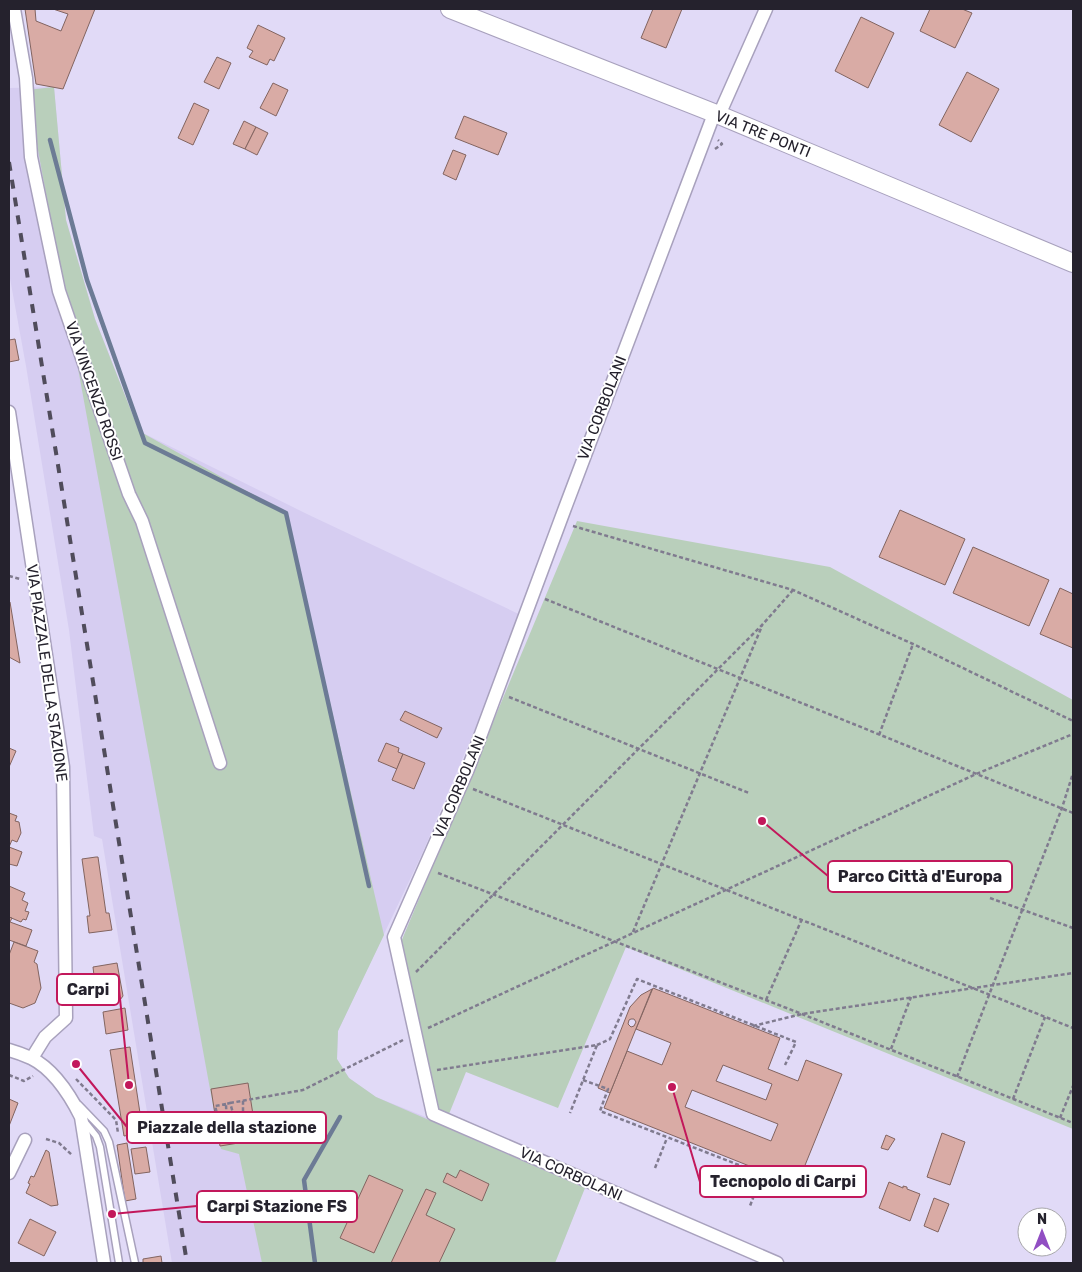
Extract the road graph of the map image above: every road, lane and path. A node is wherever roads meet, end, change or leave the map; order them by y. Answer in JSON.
{"nodes":[{"id":1,"x":14,"y":9,"type":"edge"},
{"id":2,"x":450,"y":9,"type":"edge"},
{"id":3,"x":766,"y":9,"type":"edge"},
{"id":4,"x":716,"y":114,"type":"junction"},
{"id":5,"x":1073,"y":263,"type":"edge"},
{"id":6,"x":9,"y":412,"type":"edge"},
{"id":7,"x":573,"y":526,"type":"dead end"},
{"id":8,"x":793,"y":590,"type":"junction"},
{"id":9,"x":545,"y":600,"type":"dead end"},
{"id":10,"x":763,"y":624,"type":"junction"},
{"id":11,"x":913,"y":644,"type":"junction"},
{"id":12,"x":717,"y":670,"type":"junction"},
{"id":13,"x":740,"y":679,"type":"junction"},
{"id":14,"x":509,"y":697,"type":"dead end"},
{"id":15,"x":1073,"y":721,"type":"edge"},
{"id":16,"x":1073,"y":734,"type":"edge"},
{"id":17,"x":879,"y":735,"type":"junction"},
{"id":18,"x":638,"y":749,"type":"junction"},
{"id":19,"x":220,"y":763,"type":"dead end"},
{"id":20,"x":1073,"y":773,"type":"edge"},
{"id":21,"x":700,"y":774,"type":"junction"},
{"id":22,"x":976,"y":774,"type":"junction"},
{"id":23,"x":472,"y":788,"type":"dead end"},
{"id":24,"x":749,"y":793,"type":"dead end"},
{"id":25,"x":1062,"y":808,"type":"junction"},
{"id":26,"x":1073,"y":812,"type":"edge"},
{"id":27,"x":563,"y":825,"type":"junction"},
{"id":28,"x":661,"y":864,"type":"junction"},
{"id":29,"x":434,"y":872,"type":"dead end"},
{"id":30,"x":725,"y":890,"type":"junction"},
{"id":31,"x":493,"y":895,"type":"junction"},
{"id":32,"x":990,"y":898,"type":"dead end"},
{"id":33,"x":1022,"y":910,"type":"junction"},
{"id":34,"x":802,"y":919,"type":"junction"},
{"id":35,"x":1073,"y":928,"type":"edge"},
{"id":36,"x":632,"y":933,"type":"junction"},
{"id":37,"x":615,"y":941,"type":"junction"},
{"id":38,"x":1073,"y":973,"type":"edge"},
{"id":39,"x":404,"y":984,"type":"junction"},
{"id":40,"x":993,"y":985,"type":"junction"},
{"id":41,"x":974,"y":988,"type":"junction"},
{"id":42,"x":989,"y":994,"type":"junction"},
{"id":43,"x":911,"y":997,"type":"junction"},
{"id":44,"x":766,"y":1000,"type":"junction"},
{"id":45,"x":802,"y":1014,"type":"junction"},
{"id":46,"x":1045,"y":1016,"type":"junction"},
{"id":47,"x":754,"y":1026,"type":"junction"},
{"id":48,"x":1073,"y":1028,"type":"edge"},
{"id":49,"x":415,"y":1034,"type":"junction"},
{"id":50,"x":597,"y":1045,"type":"junction"},
{"id":51,"x":891,"y":1049,"type":"junction"},
{"id":52,"x":9,"y":1050,"type":"edge"},
{"id":53,"x":32,"y":1058,"type":"junction"},
{"id":54,"x":785,"y":1066,"type":"dead end"},
{"id":55,"x":47,"y":1070,"type":"junction"},
{"id":56,"x":424,"y":1072,"type":"junction"},
{"id":57,"x":9,"y":1074,"type":"edge"},
{"id":58,"x":957,"y":1077,"type":"junction"},
{"id":59,"x":583,"y":1080,"type":"junction"},
{"id":60,"x":1073,"y":1086,"type":"edge"},
{"id":61,"x":71,"y":1098,"type":"junction"},
{"id":62,"x":243,"y":1100,"type":"junction"},
{"id":63,"x":1013,"y":1100,"type":"junction"},
{"id":64,"x":230,"y":1103,"type":"junction"},
{"id":65,"x":226,"y":1104,"type":"junction"},
{"id":66,"x":570,"y":1113,"type":"dead end"},
{"id":67,"x":81,"y":1116,"type":"junction"},
{"id":68,"x":1060,"y":1118,"type":"junction"},
{"id":69,"x":1073,"y":1123,"type":"edge"},
{"id":70,"x":667,"y":1138,"type":"junction"},
{"id":71,"x":46,"y":1139,"type":"dead end"},
{"id":72,"x":24,"y":1140,"type":"dead end"},
{"id":73,"x":72,"y":1155,"type":"dead end"},
{"id":74,"x":654,"y":1168,"type":"dead end"},
{"id":75,"x":9,"y":1173,"type":"edge"},
{"id":76,"x":750,"y":1206,"type":"dead end"},
{"id":77,"x":104,"y":1263,"type":"edge"},
{"id":78,"x":119,"y":1263,"type":"edge"},
{"id":79,"x":135,"y":1263,"type":"edge"},
{"id":80,"x":777,"y":1263,"type":"edge"}],
"edges":[{"from":1,"to":19,"type":"street","name":"VIA VINCENZO ROSSI"},
{"from":2,"to":4,"type":"street","name":"VIA TRE PONTI"},
{"from":3,"to":4,"type":"street","name":"VIA CORBOLANI"},
{"from":4,"to":5,"type":"street","name":"VIA TRE PONTI"},
{"from":4,"to":39,"type":"street","name":"VIA CORBOLANI"},
{"from":6,"to":53,"type":"street","name":"VIA PIAZZALE DELLA STAZIONE"},
{"from":7,"to":8,"type":"path"},
{"from":8,"to":10,"type":"path"},
{"from":8,"to":11,"type":"path"},
{"from":9,"to":12,"type":"path"},
{"from":10,"to":12,"type":"path"},
{"from":10,"to":13,"type":"path"},
{"from":11,"to":15,"type":"path"},
{"from":11,"to":17,"type":"path"},
{"from":12,"to":13,"type":"path"},
{"from":12,"to":18,"type":"path"},
{"from":13,"to":17,"type":"path"},
{"from":13,"to":21,"type":"path"},
{"from":14,"to":18,"type":"path"},
{"from":16,"to":22,"type":"path"},
{"from":17,"to":22,"type":"path"},
{"from":18,"to":21,"type":"path"},
{"from":18,"to":27,"type":"path"},
{"from":20,"to":25,"type":"path"},
{"from":21,"to":24,"type":"path"},
{"from":21,"to":28,"type":"path"},
{"from":22,"to":25,"type":"path"},
{"from":22,"to":30,"type":"path"},
{"from":23,"to":27,"type":"path"},
{"from":25,"to":26,"type":"path"},
{"from":25,"to":33,"type":"path"},
{"from":27,"to":28,"type":"path"},
{"from":27,"to":31,"type":"path"},
{"from":28,"to":30,"type":"path"},
{"from":28,"to":36,"type":"path"},
{"from":29,"to":31,"type":"path"},
{"from":30,"to":34,"type":"path"},
{"from":30,"to":36,"type":"path"},
{"from":31,"to":37,"type":"path"},
{"from":31,"to":39,"type":"path"},
{"from":32,"to":33,"type":"path"},
{"from":33,"to":35,"type":"path"},
{"from":33,"to":40,"type":"path"},
{"from":34,"to":41,"type":"path"},
{"from":34,"to":44,"type":"path"},
{"from":36,"to":37,"type":"path"},
{"from":37,"to":44,"type":"path"},
{"from":37,"to":49,"type":"path"},
{"from":38,"to":40,"type":"path"},
{"from":39,"to":49,"type":"street","name":"VIA CORBOLANI"},
{"from":40,"to":41,"type":"path"},
{"from":40,"to":42,"type":"path"},
{"from":41,"to":42,"type":"path"},
{"from":41,"to":43,"type":"path"},
{"from":42,"to":46,"type":"path"},
{"from":42,"to":58,"type":"path"},
{"from":43,"to":45,"type":"path"},
{"from":43,"to":51,"type":"path"},
{"from":44,"to":45,"type":"path"},
{"from":45,"to":47,"type":"path"},
{"from":45,"to":51,"type":"path"},
{"from":46,"to":48,"type":"path"},
{"from":46,"to":63,"type":"path"},
{"from":47,"to":50,"type":"path"},
{"from":47,"to":54,"type":"path"},
{"from":49,"to":56,"type":"street","name":"VIA CORBOLANI"},
{"from":49,"to":62,"type":"path"},
{"from":50,"to":56,"type":"path"},
{"from":50,"to":59,"type":"path"},
{"from":51,"to":58,"type":"path"},
{"from":52,"to":53,"type":"street"},
{"from":53,"to":55,"type":"street"},
{"from":55,"to":57,"type":"path"},
{"from":55,"to":61,"type":"street"},
{"from":56,"to":80,"type":"street","name":"VIA CORBOLANI"},
{"from":58,"to":63,"type":"path"},
{"from":59,"to":66,"type":"path"},
{"from":59,"to":70,"type":"path"},
{"from":60,"to":68,"type":"path"},
{"from":61,"to":67,"type":"street"},
{"from":61,"to":79,"type":"lane"},
{"from":62,"to":64,"type":"path"},
{"from":62,"to":64,"type":"path"},
{"from":63,"to":68,"type":"path"},
{"from":64,"to":65,"type":"path"},
{"from":65,"to":65,"type":"path"},
{"from":67,"to":77,"type":"street"},
{"from":67,"to":78,"type":"lane"},
{"from":68,"to":69,"type":"path"},
{"from":70,"to":74,"type":"path"},
{"from":70,"to":76,"type":"path"},
{"from":71,"to":73,"type":"path"},
{"from":72,"to":75,"type":"street"}]}
